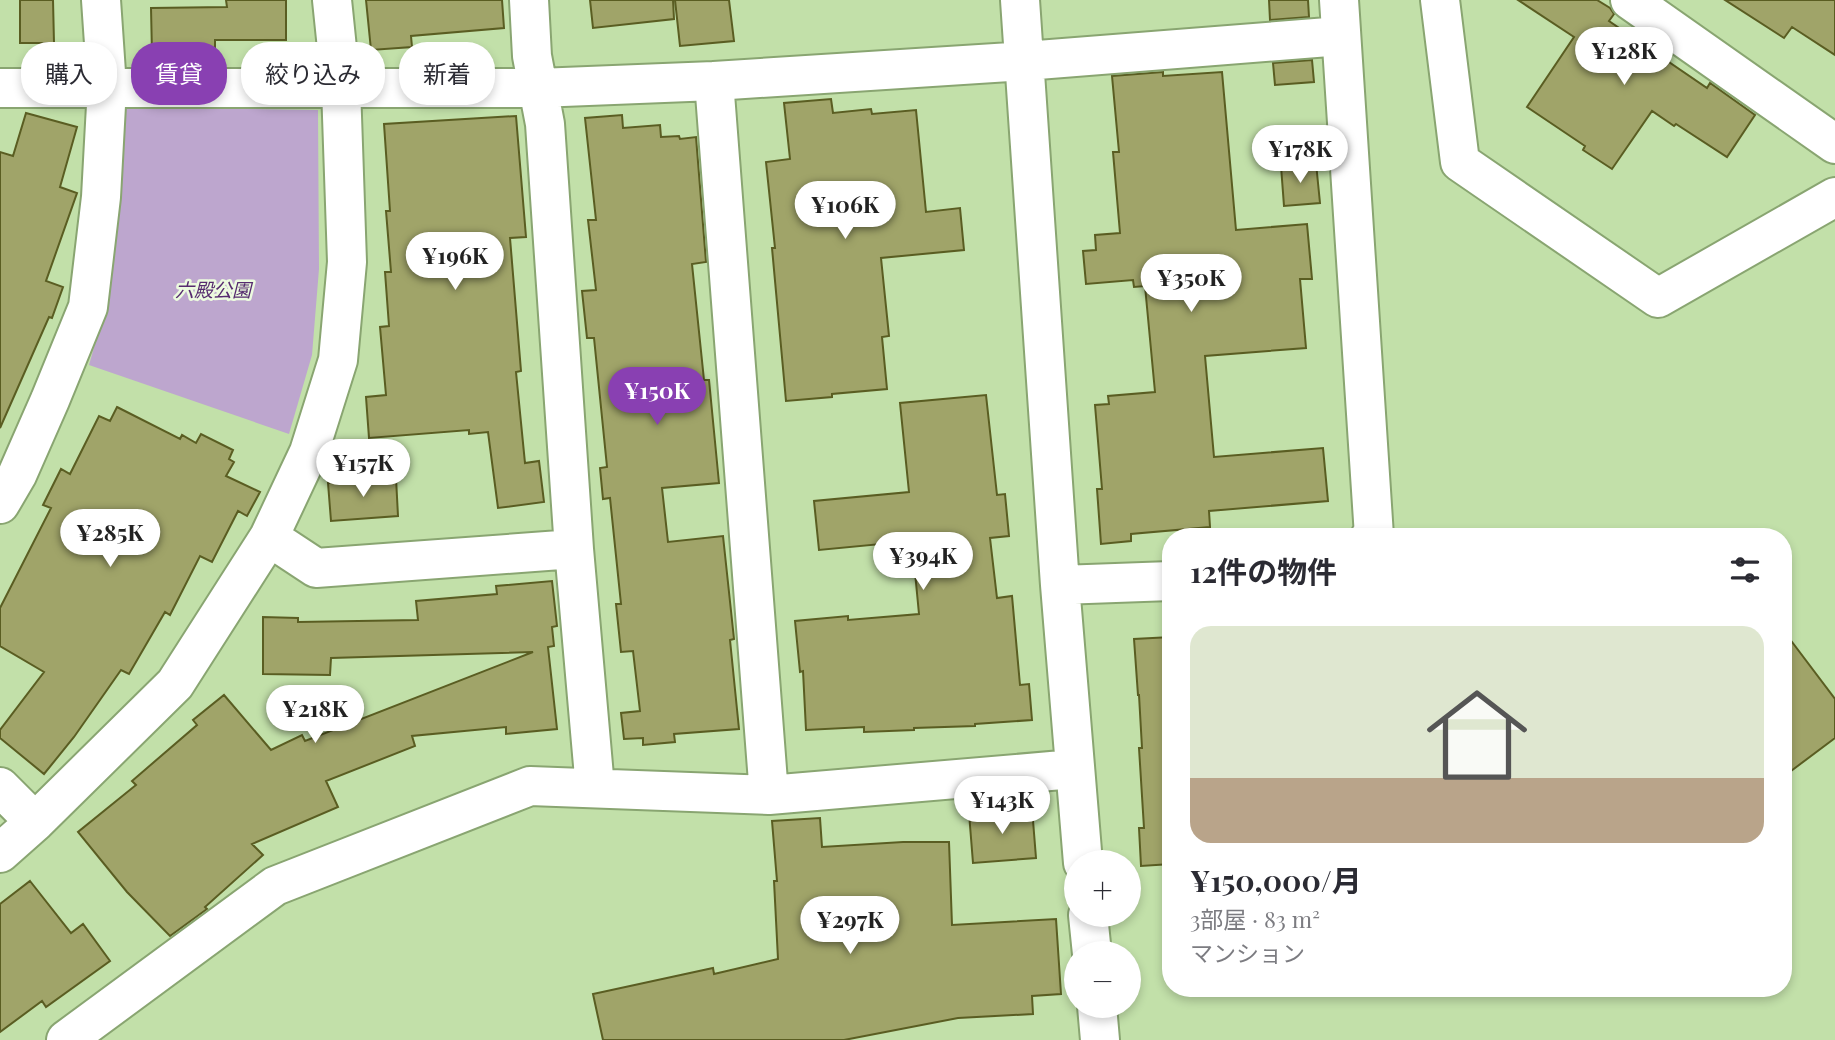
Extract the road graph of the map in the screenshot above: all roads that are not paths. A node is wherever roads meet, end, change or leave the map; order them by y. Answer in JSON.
{"nodes":[{"id":1,"x":101,"y":0,"type":"edge"},
{"id":2,"x":332,"y":0,"type":"edge"},
{"id":3,"x":529,"y":0,"type":"edge"},
{"id":4,"x":1020,"y":0,"type":"edge"},
{"id":5,"x":1440,"y":0,"type":"edge"},
{"id":6,"x":1630,"y":0,"type":"edge"},
{"id":7,"x":1340,"y":18,"type":"edge"},
{"id":8,"x":104,"y":42,"type":"edge"},
{"id":9,"x":336,"y":42,"type":"edge"},
{"id":10,"x":1025,"y":61,"type":"junction"},
{"id":11,"x":715,"y":81,"type":"junction"},
{"id":12,"x":385,"y":86,"type":"edge"},
{"id":13,"x":241,"y":87,"type":"edge"},
{"id":14,"x":0,"y":88,"type":"edge"},
{"id":15,"x":21,"y":88,"type":"edge"},
{"id":16,"x":117,"y":88,"type":"edge"},
{"id":17,"x":538,"y":88,"type":"junction"},
{"id":18,"x":106,"y":105,"type":"edge"},
{"id":19,"x":342,"y":105,"type":"edge"},
{"id":20,"x":1835,"y":144,"type":"edge"},
{"id":21,"x":1835,"y":197,"type":"edge"},
{"id":22,"x":0,"y":504,"type":"edge"},
{"id":23,"x":1373,"y":528,"type":"edge"},
{"id":24,"x":269,"y":537,"type":"junction"},
{"id":25,"x":574,"y":549,"type":"junction"},
{"id":26,"x":1162,"y":582,"type":"edge"},
{"id":27,"x":1060,"y":585,"type":"junction"},
{"id":28,"x":1074,"y":769,"type":"junction"},
{"id":29,"x":0,"y":787,"type":"edge"},
{"id":30,"x":595,"y":788,"type":"junction"},
{"id":31,"x":769,"y":794,"type":"junction"},
{"id":32,"x":35,"y":822,"type":"junction"},
{"id":33,"x":1082,"y":850,"type":"edge"},
{"id":34,"x":0,"y":853,"type":"edge"},
{"id":35,"x":1098,"y":1018,"type":"edge"},
{"id":36,"x":66,"y":1040,"type":"edge"},
{"id":37,"x":1100,"y":1040,"type":"edge"}],
"edges":[{"from":1,"to":8,"type":"street"},
{"from":2,"to":9,"type":"street"},
{"from":3,"to":17,"type":"street"},
{"from":4,"to":10,"type":"street"},
{"from":5,"to":21,"type":"street"},
{"from":6,"to":20,"type":"street"},
{"from":7,"to":10,"type":"street"},
{"from":7,"to":23,"type":"street"},
{"from":10,"to":11,"type":"street"},
{"from":10,"to":27,"type":"street"},
{"from":11,"to":17,"type":"street"},
{"from":11,"to":31,"type":"street"},
{"from":12,"to":17,"type":"street"},
{"from":13,"to":16,"type":"street"},
{"from":14,"to":15,"type":"street"},
{"from":17,"to":25,"type":"street"},
{"from":18,"to":22,"type":"street"},
{"from":19,"to":24,"type":"street"},
{"from":24,"to":25,"type":"street"},
{"from":24,"to":32,"type":"street"},
{"from":25,"to":30,"type":"street"},
{"from":26,"to":27,"type":"street"},
{"from":27,"to":28,"type":"street"},
{"from":28,"to":31,"type":"street"},
{"from":28,"to":33,"type":"street"},
{"from":29,"to":32,"type":"street"},
{"from":30,"to":31,"type":"street"},
{"from":30,"to":36,"type":"street"},
{"from":32,"to":34,"type":"street"},
{"from":35,"to":37,"type":"street"}]}
